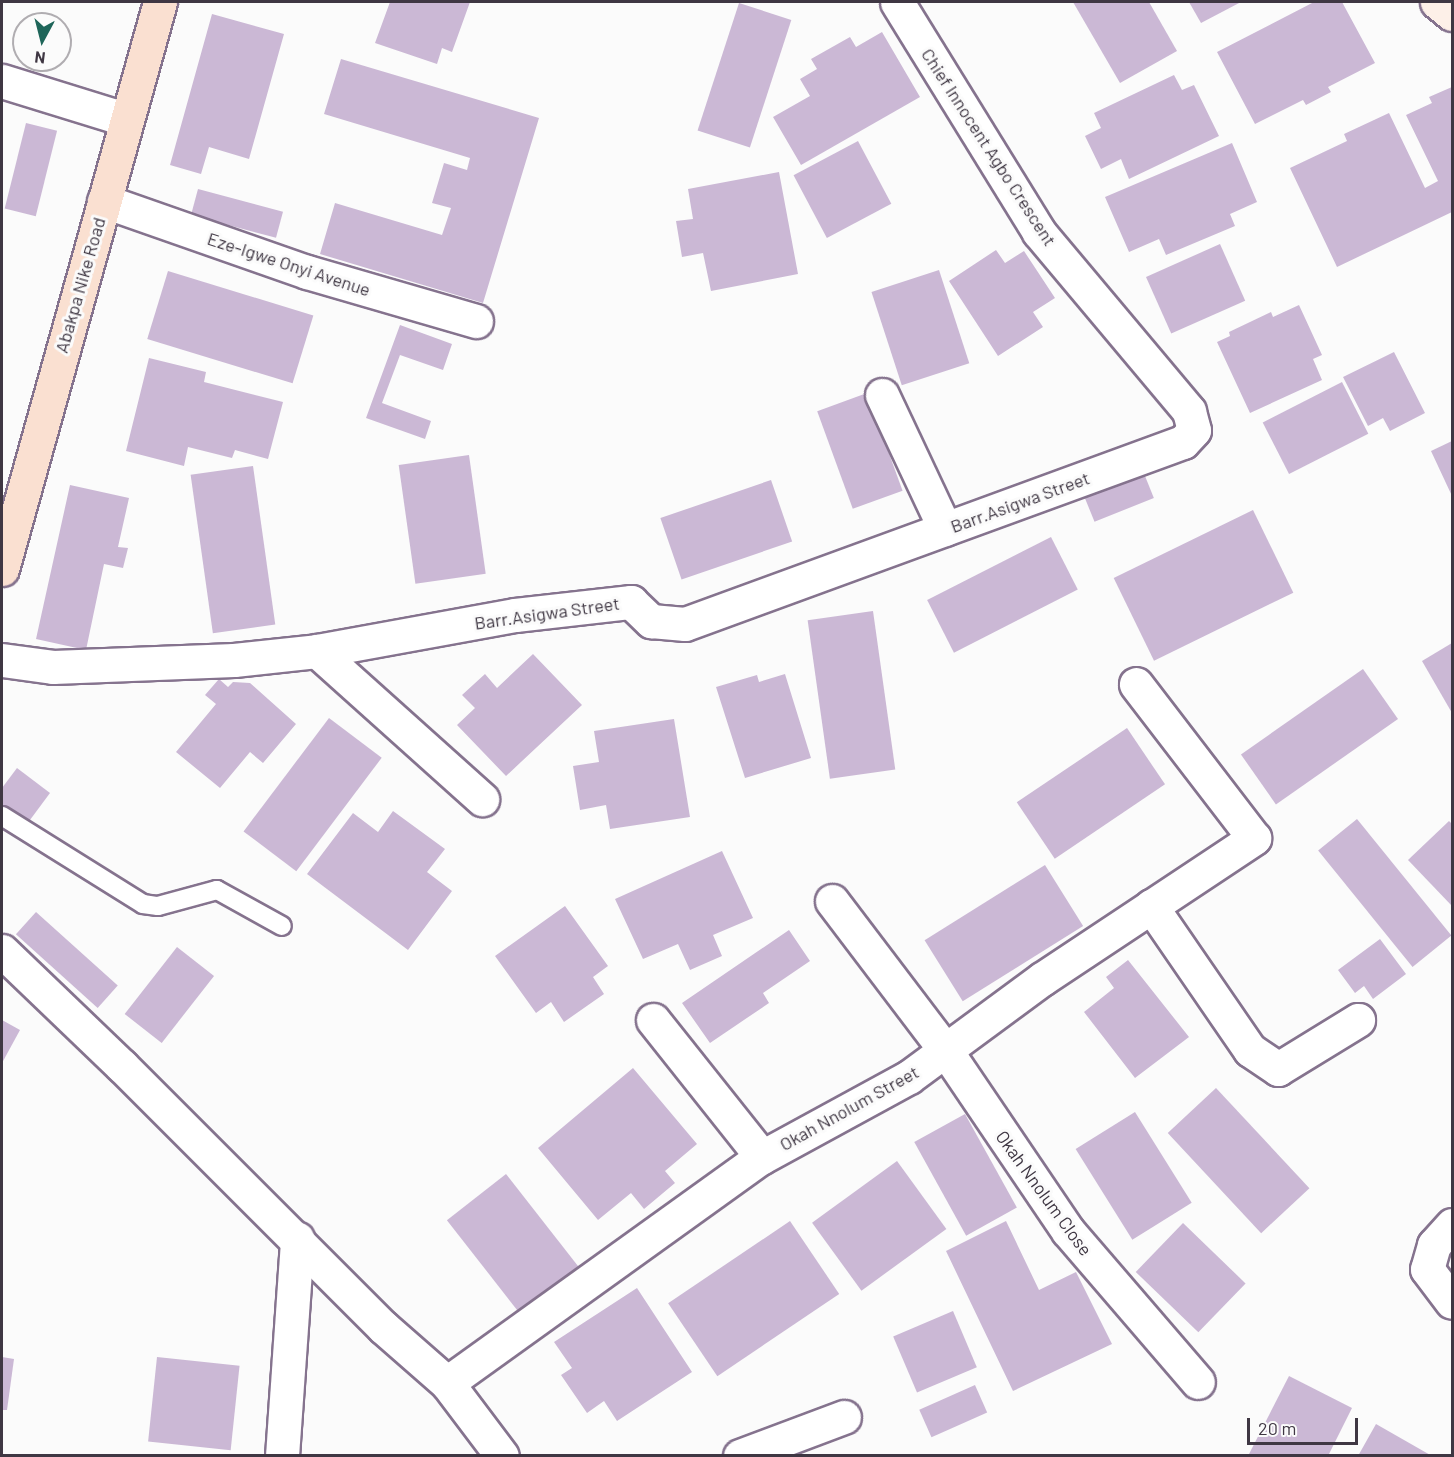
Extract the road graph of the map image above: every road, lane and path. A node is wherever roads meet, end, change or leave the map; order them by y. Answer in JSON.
{"nodes":[{"id":1,"x":160,"y":2,"type":"edge"},
{"id":2,"x":897,"y":2,"type":"edge"},
{"id":3,"x":1437,"y":2,"type":"edge"},
{"id":4,"x":1452,"y":14,"type":"edge"},
{"id":5,"x":2,"y":81,"type":"edge"},
{"id":6,"x":125,"y":119,"type":"junction"},
{"id":7,"x":104,"y":201,"type":"junction"},
{"id":8,"x":476,"y":321,"type":"dead end"},
{"id":9,"x":882,"y":395,"type":"dead end"},
{"id":10,"x":1194,"y":430,"type":"joint"},
{"id":11,"x":8,"y":519,"type":"edge"},
{"id":12,"x":945,"y":529,"type":"junction"},
{"id":13,"x":2,"y":569,"type":"edge"},
{"id":14,"x":317,"y":651,"type":"junction"},
{"id":15,"x":2,"y":660,"type":"edge"},
{"id":16,"x":1136,"y":684,"type":"dead end"},
{"id":17,"x":482,"y":799,"type":"dead end"},
{"id":18,"x":2,"y":816,"type":"edge"},
{"id":19,"x":832,"y":901,"type":"dead end"},
{"id":20,"x":1151,"y":906,"type":"junction"},
{"id":21,"x":282,"y":926,"type":"dead end"},
{"id":22,"x":2,"y":951,"type":"edge"},
{"id":23,"x":653,"y":1020,"type":"dead end"},
{"id":24,"x":1358,"y":1020,"type":"dead end"},
{"id":25,"x":946,"y":1051,"type":"junction"},
{"id":26,"x":762,"y":1157,"type":"junction"},
{"id":27,"x":1452,"y":1226,"type":"edge"},
{"id":28,"x":297,"y":1239,"type":"junction"},
{"id":29,"x":1452,"y":1302,"type":"edge"},
{"id":30,"x":1198,"y":1382,"type":"dead end"},
{"id":31,"x":447,"y":1383,"type":"junction"},
{"id":32,"x":844,"y":1417,"type":"dead end"},
{"id":33,"x":282,"y":1455,"type":"edge"},
{"id":34,"x":502,"y":1455,"type":"edge"},
{"id":35,"x":741,"y":1455,"type":"edge"}],
"edges":[{"from":1,"to":6,"type":"main road","name":"Abakpa Nike Road"},
{"from":2,"to":10,"type":"street","name":"Chief Innocent Agbo Crescent"},
{"from":3,"to":4,"type":"main road"},
{"from":5,"to":6,"type":"street"},
{"from":6,"to":7,"type":"main road","name":"Abakpa Nike Road"},
{"from":7,"to":8,"type":"street","name":"Eze-Igwe Onyi Avenue"},
{"from":7,"to":11,"type":"main road","name":"Abakpa Nike Road"},
{"from":9,"to":12,"type":"street"},
{"from":10,"to":12,"type":"street","name":"Barr.Asigwa Street"},
{"from":11,"to":13,"type":"main road","name":"Abakpa Nike Road"},
{"from":12,"to":14,"type":"street","name":"Barr.Asigwa Street"},
{"from":14,"to":15,"type":"street","name":"Barr.Asigwa Street"},
{"from":14,"to":17,"type":"street"},
{"from":16,"to":20,"type":"street","name":"Okah Nnolum Street"},
{"from":18,"to":21,"type":"lane"},
{"from":19,"to":25,"type":"street","name":"Okah Nnolum Close"},
{"from":20,"to":24,"type":"street"},
{"from":20,"to":25,"type":"street","name":"Okah Nnolum Street"},
{"from":22,"to":28,"type":"street"},
{"from":23,"to":26,"type":"street"},
{"from":25,"to":26,"type":"street","name":"Okah Nnolum Street"},
{"from":25,"to":30,"type":"street","name":"Okah Nnolum Close"},
{"from":26,"to":31,"type":"street","name":"Okah Nnolum Street"},
{"from":27,"to":29,"type":"street"},
{"from":28,"to":31,"type":"street"},
{"from":28,"to":33,"type":"street"},
{"from":31,"to":34,"type":"street"},
{"from":32,"to":35,"type":"street"}]}
